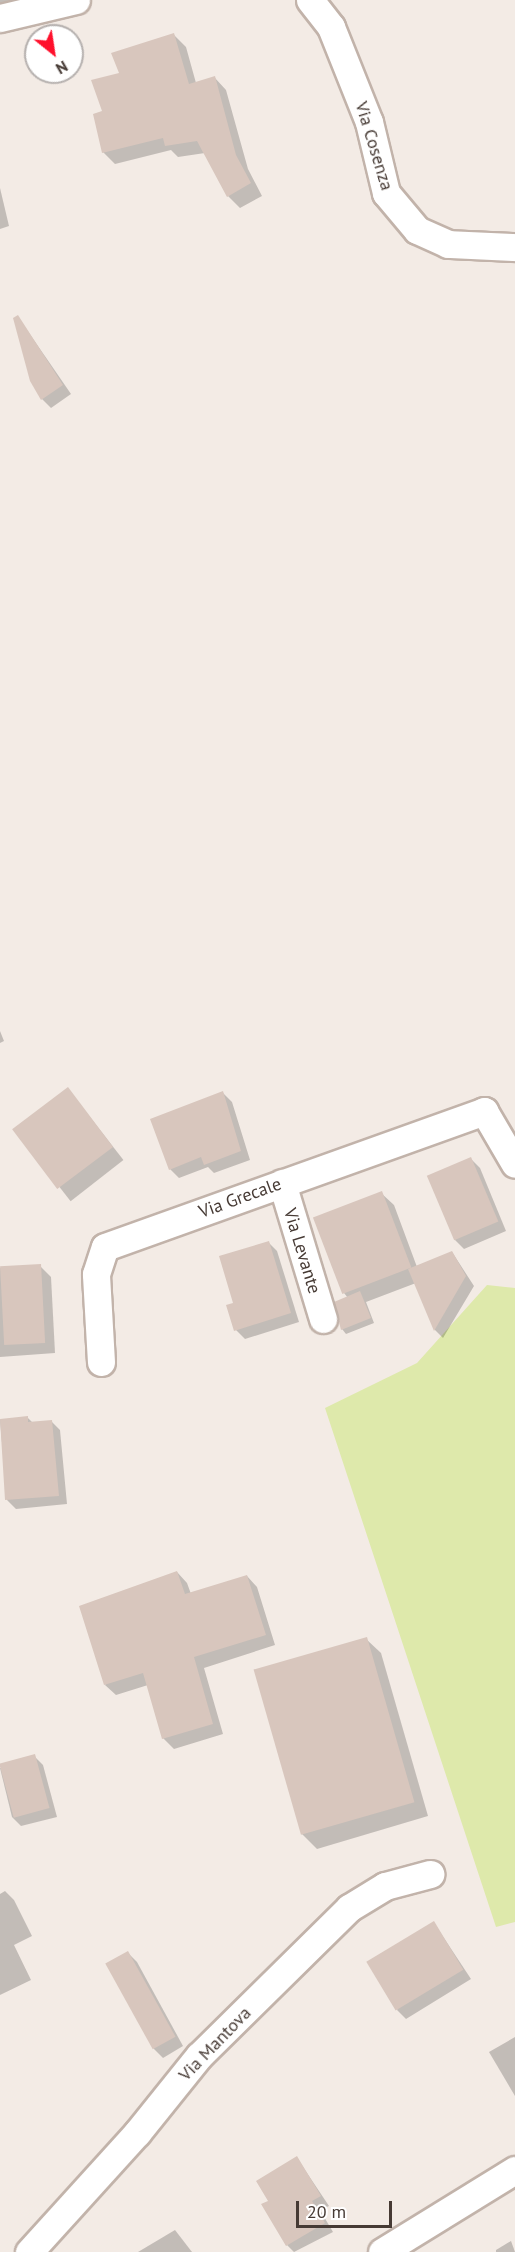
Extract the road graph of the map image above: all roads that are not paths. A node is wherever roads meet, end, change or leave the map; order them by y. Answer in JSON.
{"nodes":[{"id":1,"x":76,"y":0,"type":"edge"},
{"id":2,"x":310,"y":0,"type":"edge"},
{"id":3,"x":0,"y":18,"type":"edge"},
{"id":4,"x":515,"y":247,"type":"edge"},
{"id":5,"x":515,"y":1164,"type":"edge"},
{"id":6,"x":282,"y":1183,"type":"junction"},
{"id":7,"x":323,"y":1319,"type":"dead end"},
{"id":8,"x":101,"y":1362,"type":"dead end"},
{"id":9,"x":430,"y":1874,"type":"dead end"},
{"id":10,"x":515,"y":2170,"type":"edge"},
{"id":11,"x":29,"y":2252,"type":"edge"},
{"id":12,"x":382,"y":2252,"type":"edge"}],
"edges":[{"from":1,"to":3,"type":"street"},
{"from":2,"to":4,"type":"street","name":"Via Cosenza"},
{"from":5,"to":6,"type":"street","name":"Via Grecale"},
{"from":6,"to":7,"type":"street","name":"Via Levante"},
{"from":6,"to":8,"type":"street","name":"Via Grecale"},
{"from":9,"to":11,"type":"street","name":"Via Mantova"},
{"from":10,"to":12,"type":"street"}]}
